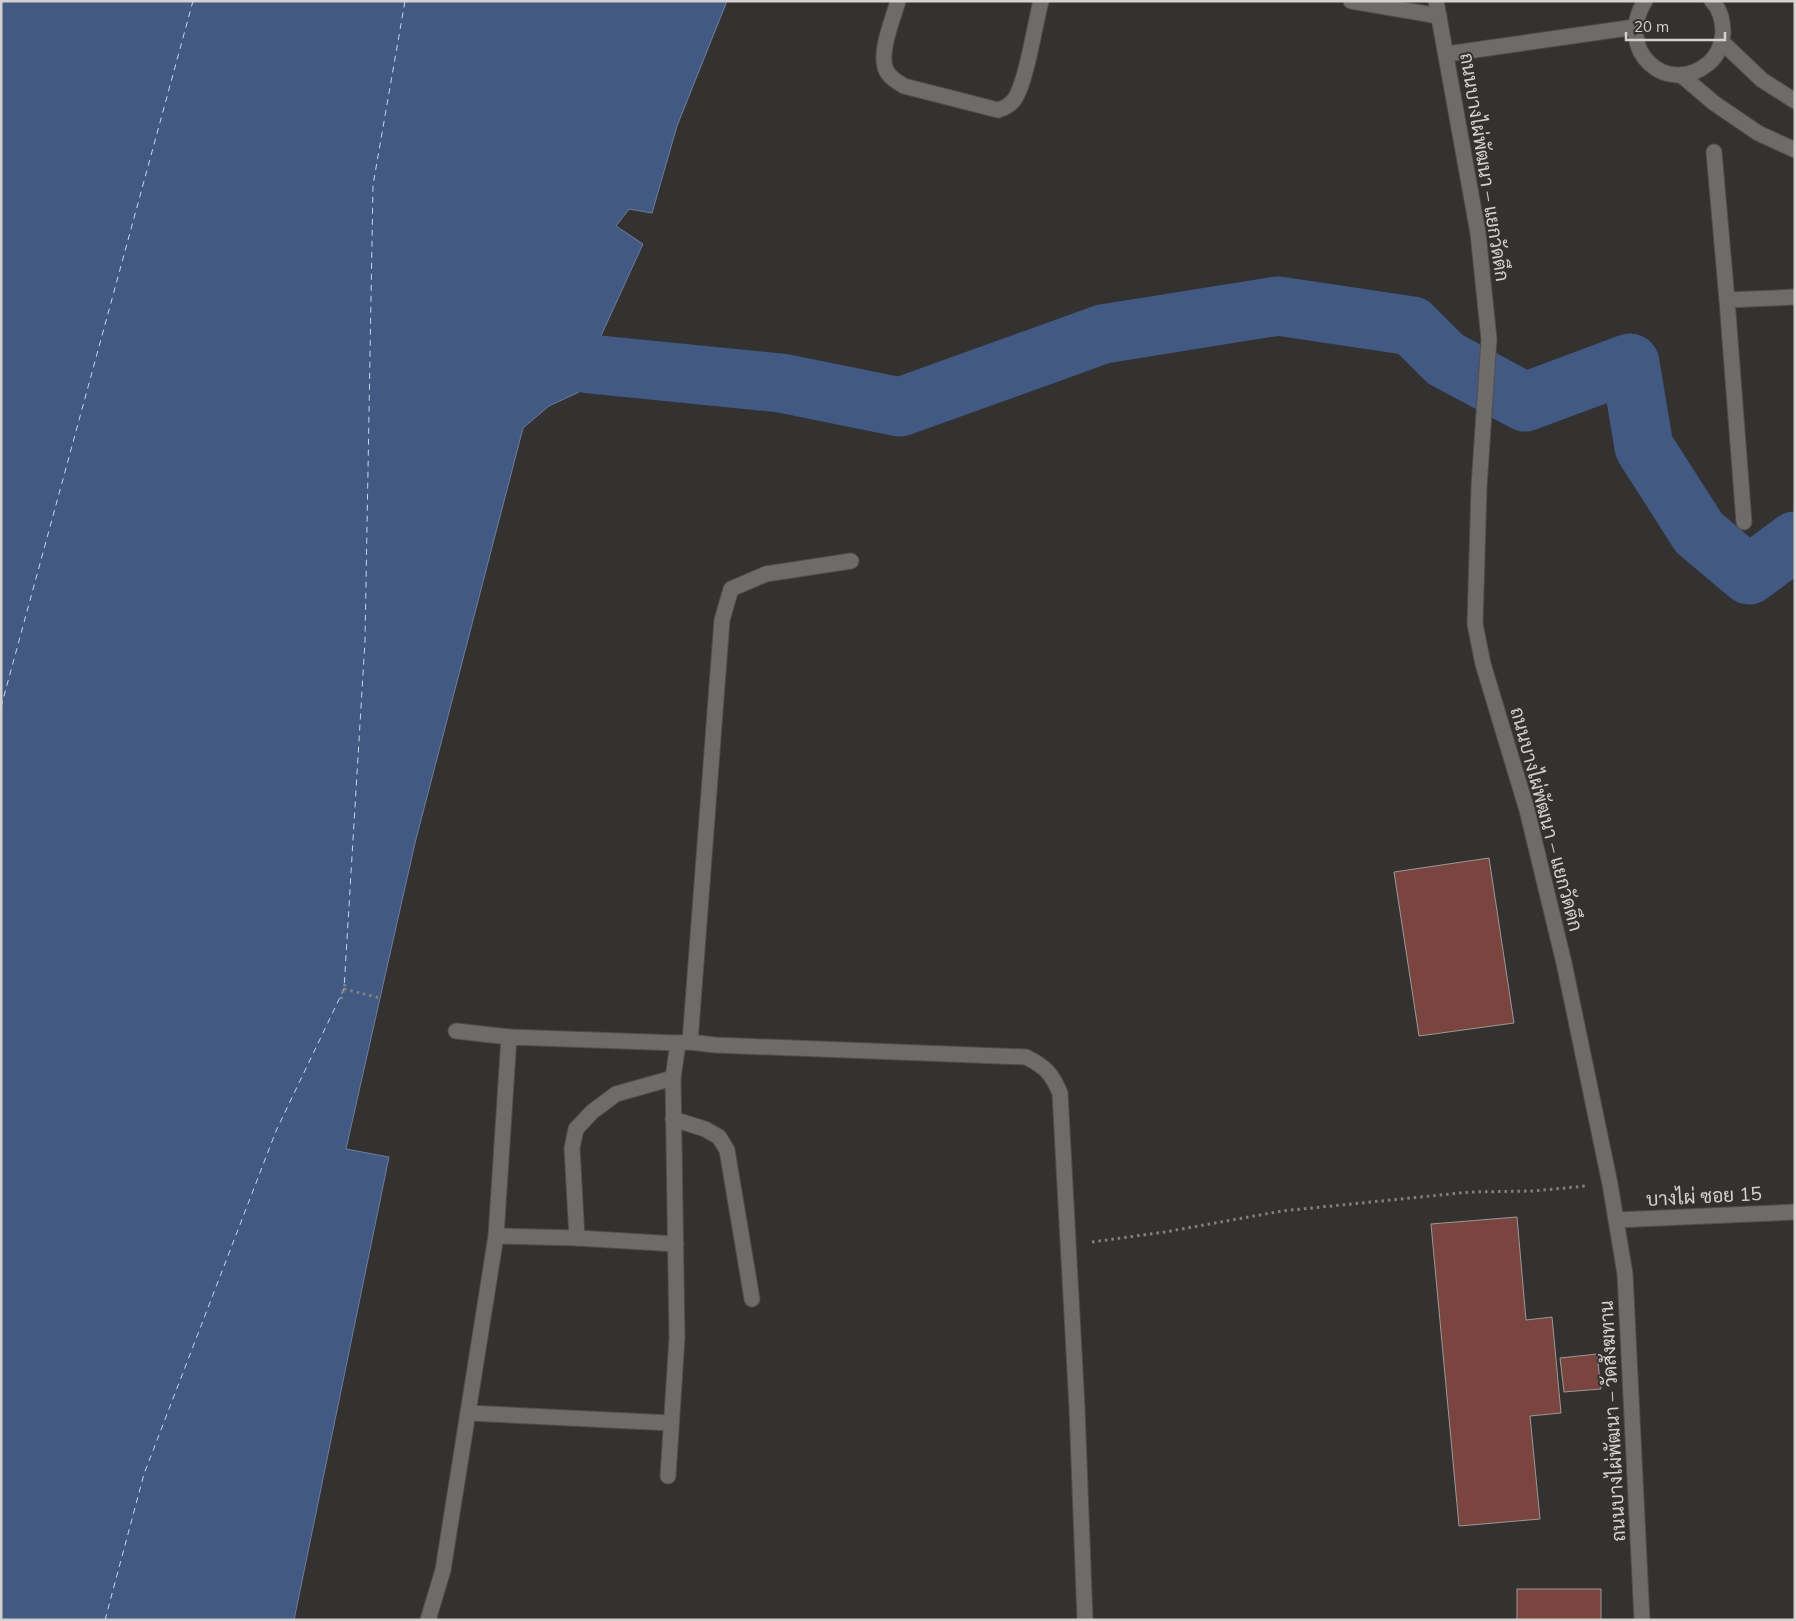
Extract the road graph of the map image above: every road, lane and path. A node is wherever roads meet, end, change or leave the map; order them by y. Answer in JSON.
{"nodes":[{"id":1,"x":898,"y":1,"type":"edge"},
{"id":2,"x":1041,"y":1,"type":"edge"},
{"id":3,"x":1350,"y":1,"type":"edge"},
{"id":4,"x":1645,"y":1,"type":"edge"},
{"id":5,"x":1712,"y":1,"type":"edge"},
{"id":6,"x":1437,"y":9,"type":"edge"},
{"id":7,"x":1635,"y":28,"type":"junction"},
{"id":8,"x":1722,"y":42,"type":"junction"},
{"id":9,"x":1447,"y":54,"type":"junction"},
{"id":10,"x":1680,"y":75,"type":"junction"},
{"id":11,"x":1795,"y":102,"type":"edge"},
{"id":12,"x":1795,"y":150,"type":"edge"},
{"id":13,"x":1714,"y":152,"type":"dead end"},
{"id":14,"x":1795,"y":298,"type":"edge"},
{"id":15,"x":1727,"y":300,"type":"junction"},
{"id":16,"x":1744,"y":522,"type":"dead end"},
{"id":17,"x":851,"y":561,"type":"dead end"},
{"id":18,"x":346,"y":980,"type":"dead end"},
{"id":19,"x":344,"y":989,"type":"junction"},
{"id":20,"x":341,"y":998,"type":"dead end"},
{"id":21,"x":380,"y":998,"type":"dead end"},
{"id":22,"x":456,"y":1031,"type":"dead end"},
{"id":23,"x":510,"y":1037,"type":"junction"},
{"id":24,"x":684,"y":1043,"type":"junction"},
{"id":25,"x":674,"y":1078,"type":"junction"},
{"id":26,"x":673,"y":1119,"type":"junction"},
{"id":27,"x":1610,"y":1184,"type":"junction"},
{"id":28,"x":1795,"y":1212,"type":"edge"},
{"id":29,"x":1616,"y":1220,"type":"junction"},
{"id":30,"x":496,"y":1236,"type":"junction"},
{"id":31,"x":576,"y":1238,"type":"junction"},
{"id":32,"x":676,"y":1244,"type":"junction"},
{"id":33,"x":1067,"y":1246,"type":"junction"},
{"id":34,"x":752,"y":1299,"type":"dead end"},
{"id":35,"x":468,"y":1413,"type":"junction"},
{"id":36,"x":671,"y":1423,"type":"junction"},
{"id":37,"x":668,"y":1476,"type":"dead end"},
{"id":38,"x":428,"y":1620,"type":"edge"},
{"id":39,"x":1084,"y":1620,"type":"edge"},
{"id":40,"x":1642,"y":1620,"type":"edge"}],
"edges":[{"from":1,"to":2,"type":"street"},
{"from":3,"to":6,"type":"street"},
{"from":4,"to":7,"type":"street"},
{"from":5,"to":8,"type":"street"},
{"from":6,"to":9,"type":"street","name":"ถนนบางไผ่พัฒนา – แยกวัดตึก"},
{"from":7,"to":9,"type":"street"},
{"from":7,"to":10,"type":"street"},
{"from":8,"to":10,"type":"street"},
{"from":8,"to":11,"type":"street"},
{"from":9,"to":27,"type":"street","name":"ถนนบางไผ่พัฒนา – แยกวัดตึก"},
{"from":10,"to":12,"type":"street"},
{"from":13,"to":15,"type":"street"},
{"from":14,"to":15,"type":"street"},
{"from":15,"to":16,"type":"street"},
{"from":17,"to":24,"type":"street"},
{"from":18,"to":19,"type":"path"},
{"from":19,"to":20,"type":"path"},
{"from":19,"to":21,"type":"path"},
{"from":22,"to":23,"type":"street"},
{"from":23,"to":24,"type":"street"},
{"from":23,"to":30,"type":"street"},
{"from":24,"to":25,"type":"street"},
{"from":24,"to":33,"type":"street"},
{"from":25,"to":26,"type":"street"},
{"from":25,"to":31,"type":"street"},
{"from":26,"to":32,"type":"street"},
{"from":26,"to":34,"type":"street"},
{"from":27,"to":29,"type":"street","name":"ถนนบางไผ่พัฒนา – แยกวัดตึก"},
{"from":27,"to":33,"type":"path"},
{"from":28,"to":29,"type":"street","name":"บางไผ่ ซอย 15"},
{"from":29,"to":40,"type":"street","name":"ถนนบางไผ่พัฒนา – วัดสังฆทาน"},
{"from":30,"to":31,"type":"street"},
{"from":30,"to":35,"type":"street"},
{"from":31,"to":32,"type":"street"},
{"from":32,"to":36,"type":"street"},
{"from":33,"to":39,"type":"street"},
{"from":35,"to":36,"type":"street"},
{"from":35,"to":38,"type":"street"},
{"from":36,"to":37,"type":"street"}]}
